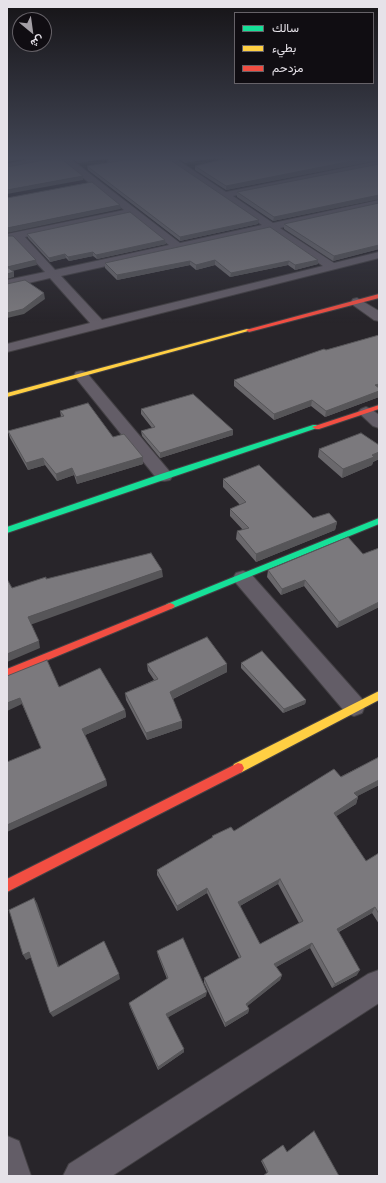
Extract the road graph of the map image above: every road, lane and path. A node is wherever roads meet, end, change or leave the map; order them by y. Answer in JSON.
{"nodes":[{"id":1,"x":130,"y":212,"type":"edge"},
{"id":2,"x":131,"y":212,"type":"edge"},
{"id":3,"x":251,"y":212,"type":"edge"},
{"id":4,"x":334,"y":212,"type":"edge"},
{"id":5,"x":271,"y":225,"type":"junction"},
{"id":6,"x":12,"y":236,"type":"edge"},
{"id":7,"x":178,"y":247,"type":"junction"},
{"id":8,"x":379,"y":255,"type":"edge"},
{"id":9,"x":333,"y":266,"type":"junction"},
{"id":10,"x":52,"y":274,"type":"junction"},
{"id":11,"x":7,"y":284,"type":"edge"},
{"id":12,"x":379,"y":296,"type":"edge"},
{"id":13,"x":357,"y":302,"type":"junction"},
{"id":14,"x":379,"y":317,"type":"edge"},
{"id":15,"x":100,"y":326,"type":"junction"},
{"id":16,"x":7,"y":348,"type":"edge"},
{"id":17,"x":81,"y":375,"type":"junction"},
{"id":18,"x":7,"y":395,"type":"edge"},
{"id":19,"x":373,"y":410,"type":"edge"},
{"id":20,"x":379,"y":423,"type":"edge"},
{"id":21,"x":164,"y":476,"type":"junction"},
{"id":22,"x":379,"y":521,"type":"edge"},
{"id":23,"x":7,"y":530,"type":"edge"},
{"id":24,"x":243,"y":578,"type":"junction"},
{"id":25,"x":7,"y":674,"type":"edge"},
{"id":26,"x":379,"y":695,"type":"edge"},
{"id":27,"x":354,"y":706,"type":"junction"},
{"id":28,"x":7,"y":886,"type":"edge"},
{"id":29,"x":379,"y":985,"type":"edge"},
{"id":30,"x":7,"y":1153,"type":"edge"},
{"id":31,"x":13,"y":1176,"type":"edge"},
{"id":32,"x":82,"y":1176,"type":"edge"}],
"edges":[{"from":1,"to":6,"type":"street"},
{"from":2,"to":7,"type":"street"},
{"from":3,"to":5,"type":"street"},
{"from":4,"to":5,"type":"street"},
{"from":5,"to":7,"type":"street"},
{"from":5,"to":9,"type":"street"},
{"from":6,"to":10,"type":"street"},
{"from":7,"to":10,"type":"street"},
{"from":8,"to":9,"type":"street"},
{"from":9,"to":15,"type":"street"},
{"from":10,"to":11,"type":"street"},
{"from":10,"to":15,"type":"street"},
{"from":12,"to":13,"type":"street"},
{"from":13,"to":14,"type":"street"},
{"from":13,"to":17,"type":"street"},
{"from":15,"to":16,"type":"street"},
{"from":17,"to":18,"type":"street"},
{"from":17,"to":21,"type":"street"},
{"from":19,"to":20,"type":"street"},
{"from":19,"to":21,"type":"street"},
{"from":21,"to":23,"type":"street"},
{"from":22,"to":24,"type":"street"},
{"from":24,"to":25,"type":"street"},
{"from":24,"to":27,"type":"street"},
{"from":26,"to":27,"type":"street"},
{"from":27,"to":28,"type":"street"},
{"from":29,"to":32,"type":"street"},
{"from":30,"to":31,"type":"street"}]}
